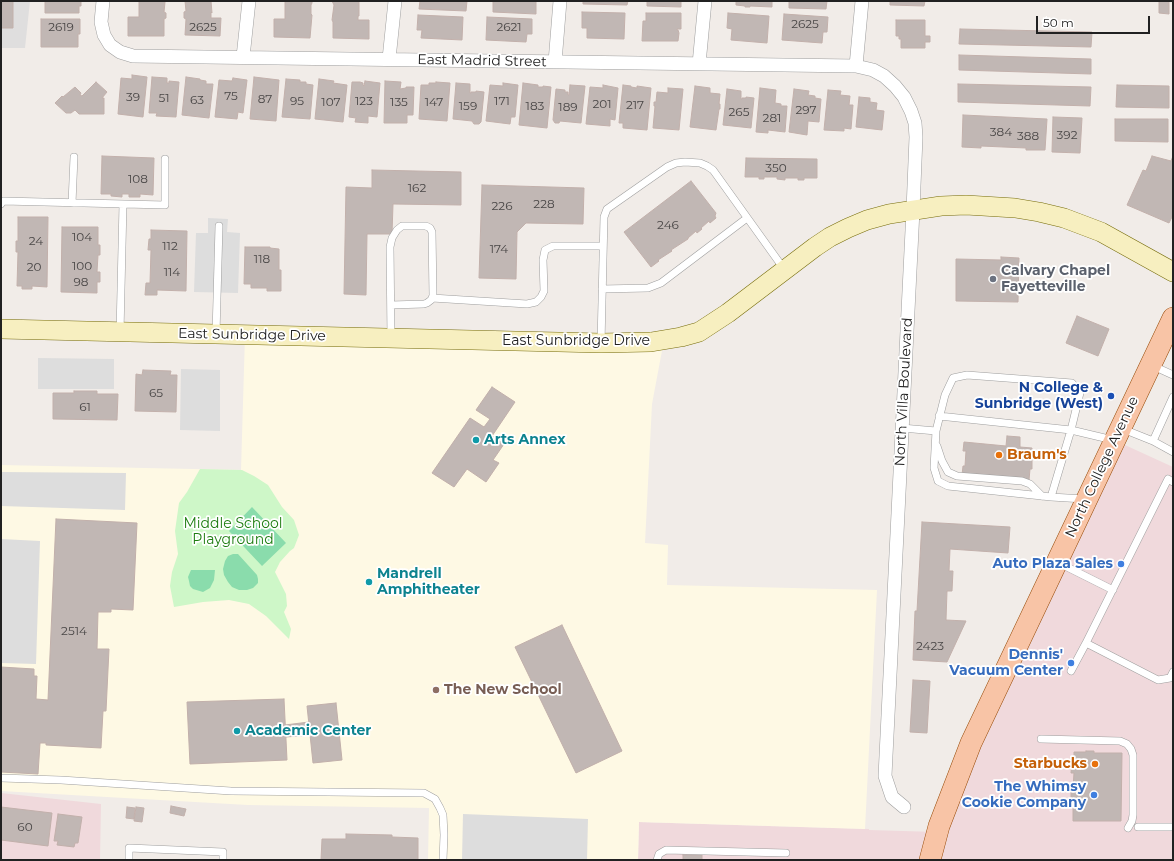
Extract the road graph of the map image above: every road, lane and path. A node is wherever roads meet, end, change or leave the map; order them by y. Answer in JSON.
{"nodes":[{"id":1,"x":103,"y":1,"type":"edge"},
{"id":2,"x":248,"y":1,"type":"edge"},
{"id":3,"x":395,"y":1,"type":"edge"},
{"id":4,"x":560,"y":1,"type":"edge"},
{"id":5,"x":705,"y":1,"type":"edge"},
{"id":6,"x":862,"y":1,"type":"edge"},
{"id":7,"x":243,"y":57,"type":"junction"},
{"id":8,"x":388,"y":59,"type":"junction"},
{"id":9,"x":555,"y":62,"type":"junction"},
{"id":10,"x":699,"y":64,"type":"junction"},
{"id":11,"x":856,"y":66,"type":"junction"},
{"id":12,"x":74,"y":157,"type":"dead end"},
{"id":13,"x":165,"y":159,"type":"dead end"},
{"id":14,"x":72,"y":203,"type":"junction"},
{"id":15,"x":1,"y":204,"type":"edge"},
{"id":16,"x":123,"y":204,"type":"junction"},
{"id":17,"x":913,"y":210,"type":"junction"},
{"id":18,"x":747,"y":218,"type":"junction"},
{"id":19,"x":219,"y":226,"type":"dead end"},
{"id":20,"x":603,"y":246,"type":"junction"},
{"id":21,"x":785,"y":271,"type":"junction"},
{"id":22,"x":1173,"y":272,"type":"edge"},
{"id":23,"x":602,"y":289,"type":"junction"},
{"id":24,"x":432,"y":298,"type":"junction"},
{"id":25,"x":391,"y":305,"type":"junction"},
{"id":26,"x":1173,"y":318,"type":"edge"},
{"id":27,"x":1,"y":329,"type":"edge"},
{"id":28,"x":120,"y":332,"type":"junction"},
{"id":29,"x":216,"y":334,"type":"junction"},
{"id":30,"x":391,"y":338,"type":"junction"},
{"id":31,"x":601,"y":343,"type":"junction"},
{"id":32,"x":1151,"y":365,"type":"junction"},
{"id":33,"x":1173,"y":375,"type":"edge"},
{"id":34,"x":1173,"y":397,"type":"edge"},
{"id":35,"x":939,"y":416,"type":"junction"},
{"id":36,"x":902,"y":428,"type":"junction"},
{"id":37,"x":1071,"y":430,"type":"junction"},
{"id":38,"x":936,"y":431,"type":"junction"},
{"id":39,"x":1118,"y":434,"type":"junction"},
{"id":40,"x":1153,"y":441,"type":"junction"},
{"id":41,"x":935,"y":442,"type":"junction"},
{"id":42,"x":1173,"y":452,"type":"edge"},
{"id":43,"x":1173,"y":482,"type":"edge"},
{"id":44,"x":1042,"y":496,"type":"junction"},
{"id":45,"x":1051,"y":497,"type":"junction"},
{"id":46,"x":1087,"y":500,"type":"junction"},
{"id":47,"x":1057,"y":562,"type":"junction"},
{"id":48,"x":1113,"y":590,"type":"junction"},
{"id":49,"x":1086,"y":643,"type":"junction"},
{"id":50,"x":1071,"y":671,"type":"dead end"},
{"id":51,"x":1173,"y":672,"type":"edge"},
{"id":52,"x":1041,"y":739,"type":"dead end"},
{"id":53,"x":1016,"y":763,"type":"dead end"},
{"id":54,"x":1072,"y":764,"type":"dead end"},
{"id":55,"x":1,"y":778,"type":"edge"},
{"id":56,"x":904,"y":807,"type":"dead end"},
{"id":57,"x":1138,"y":827,"type":"dead end"},
{"id":58,"x":1173,"y":827,"type":"edge"},
{"id":59,"x":1128,"y":828,"type":"dead end"},
{"id":60,"x":786,"y":853,"type":"dead end"},
{"id":61,"x":129,"y":860,"type":"edge"},
{"id":62,"x":223,"y":860,"type":"edge"},
{"id":63,"x":443,"y":860,"type":"edge"},
{"id":64,"x":657,"y":860,"type":"edge"},
{"id":65,"x":930,"y":860,"type":"edge"}],
"edges":[{"from":1,"to":7,"type":"street","name":"East Madrid Street"},
{"from":2,"to":7,"type":"street"},
{"from":3,"to":8,"type":"street"},
{"from":4,"to":9,"type":"street"},
{"from":5,"to":10,"type":"street"},
{"from":6,"to":11,"type":"street"},
{"from":7,"to":8,"type":"street","name":"East Madrid Street"},
{"from":8,"to":9,"type":"street","name":"East Madrid Street"},
{"from":9,"to":10,"type":"street","name":"East Madrid Street"},
{"from":10,"to":11,"type":"street","name":"East Madrid Street"},
{"from":11,"to":17,"type":"street","name":"North Villa Boulevard"},
{"from":12,"to":14,"type":"lane"},
{"from":13,"to":16,"type":"lane"},
{"from":14,"to":15,"type":"lane"},
{"from":14,"to":16,"type":"lane"},
{"from":16,"to":28,"type":"lane"},
{"from":17,"to":21,"type":"street","name":"East Sunbridge Drive"},
{"from":17,"to":22,"type":"street","name":"East Sunbridge Drive"},
{"from":17,"to":36,"type":"street","name":"North Villa Boulevard"},
{"from":18,"to":20,"type":"lane"},
{"from":18,"to":21,"type":"lane"},
{"from":18,"to":23,"type":"lane"},
{"from":19,"to":29,"type":"lane"},
{"from":20,"to":23,"type":"lane"},
{"from":20,"to":24,"type":"lane"},
{"from":21,"to":31,"type":"street","name":"East Sunbridge Drive"},
{"from":23,"to":31,"type":"lane"},
{"from":24,"to":25,"type":"lane"},
{"from":24,"to":25,"type":"lane"},
{"from":25,"to":30,"type":"lane"},
{"from":26,"to":32,"type":"main road","name":"North College Avenue"},
{"from":27,"to":28,"type":"street","name":"East Sunbridge Drive"},
{"from":28,"to":29,"type":"street","name":"East Sunbridge Drive"},
{"from":29,"to":30,"type":"street","name":"East Sunbridge Drive"},
{"from":30,"to":31,"type":"street","name":"East Sunbridge Drive"},
{"from":32,"to":33,"type":"lane"},
{"from":32,"to":39,"type":"main road","name":"North College Avenue"},
{"from":34,"to":40,"type":"lane"},
{"from":35,"to":37,"type":"lane"},
{"from":35,"to":37,"type":"lane"},
{"from":35,"to":38,"type":"lane"},
{"from":36,"to":38,"type":"lane"},
{"from":36,"to":56,"type":"street","name":"North Villa Boulevard"},
{"from":37,"to":39,"type":"lane"},
{"from":37,"to":45,"type":"lane"},
{"from":38,"to":41,"type":"lane"},
{"from":39,"to":40,"type":"lane"},
{"from":39,"to":46,"type":"main road","name":"North College Avenue"},
{"from":40,"to":42,"type":"lane"},
{"from":41,"to":44,"type":"lane"},
{"from":41,"to":44,"type":"lane"},
{"from":43,"to":48,"type":"lane"},
{"from":44,"to":45,"type":"lane"},
{"from":45,"to":46,"type":"lane"},
{"from":46,"to":47,"type":"main road","name":"North College Avenue"},
{"from":47,"to":48,"type":"lane"},
{"from":47,"to":65,"type":"main road","name":"North College Avenue"},
{"from":48,"to":49,"type":"lane"},
{"from":49,"to":50,"type":"lane"},
{"from":49,"to":51,"type":"lane"},
{"from":52,"to":59,"type":"lane"},
{"from":53,"to":54,"type":"path"},
{"from":55,"to":63,"type":"lane"},
{"from":57,"to":58,"type":"lane"},
{"from":60,"to":64,"type":"lane"},
{"from":61,"to":62,"type":"lane"}]}
